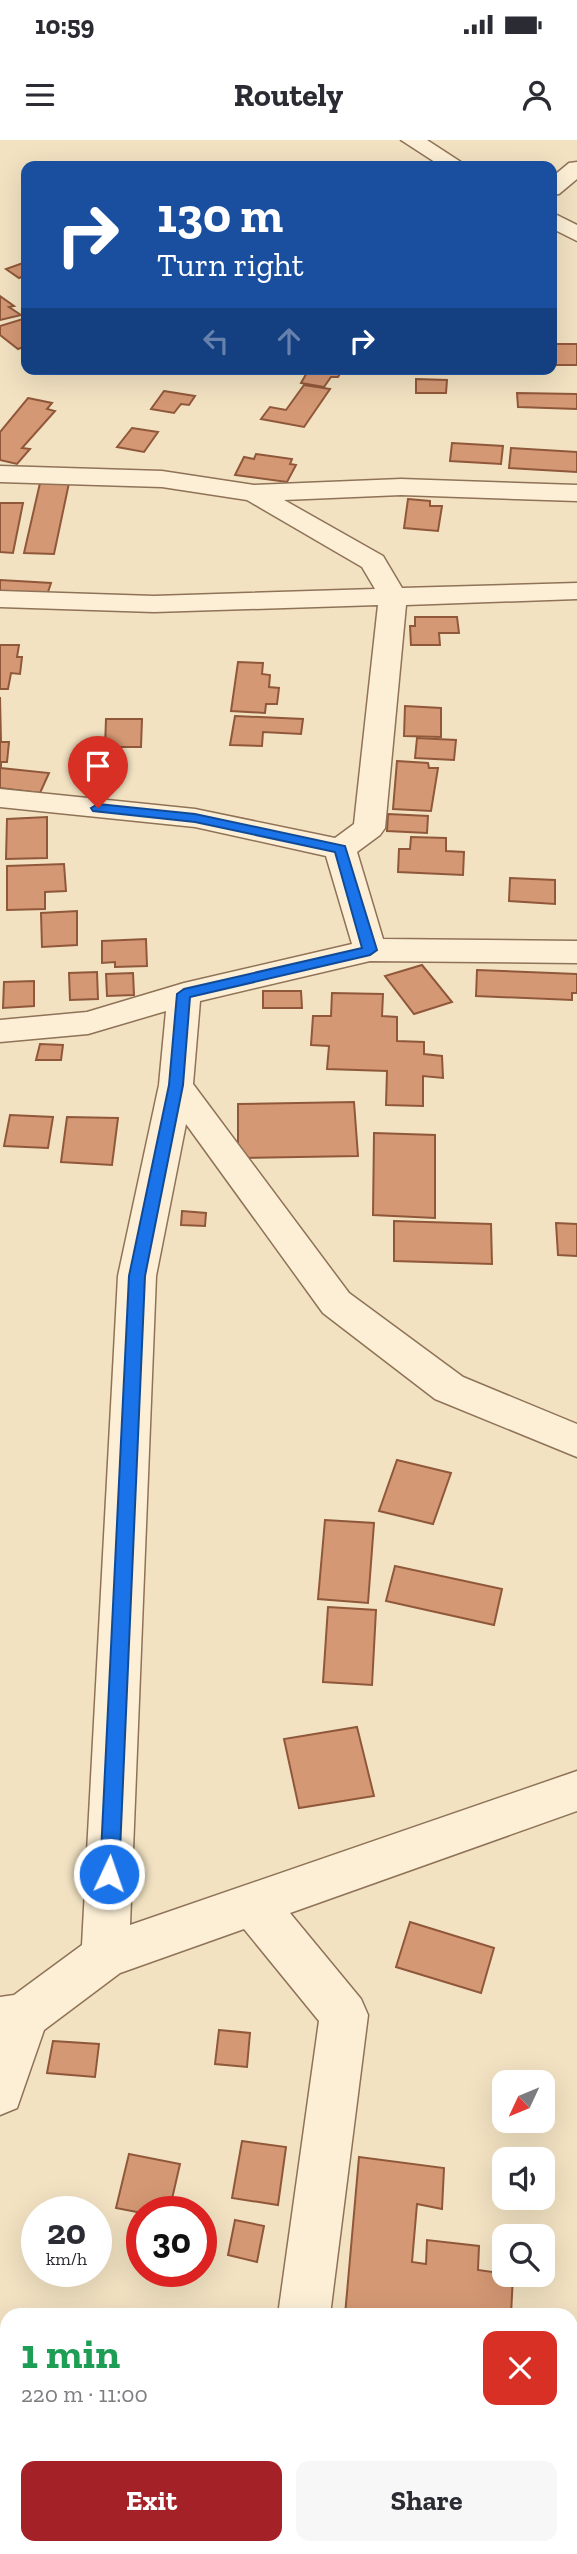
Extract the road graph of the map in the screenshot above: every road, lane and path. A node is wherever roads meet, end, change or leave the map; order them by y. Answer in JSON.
{"nodes":[{"id":1,"x":412,"y":140,"type":"edge"},
{"id":2,"x":448,"y":161,"type":"edge"},
{"id":3,"x":577,"y":168,"type":"edge"},
{"id":4,"x":557,"y":184,"type":"edge"},
{"id":5,"x":557,"y":222,"type":"edge"},
{"id":6,"x":577,"y":234,"type":"edge"},
{"id":7,"x":0,"y":474,"type":"edge"},
{"id":8,"x":254,"y":493,"type":"junction"},
{"id":9,"x":577,"y":494,"type":"edge"},
{"id":10,"x":577,"y":591,"type":"edge"},
{"id":11,"x":393,"y":597,"type":"junction"},
{"id":12,"x":0,"y":599,"type":"edge"},
{"id":13,"x":0,"y":798,"type":"edge"},
{"id":14,"x":340,"y":849,"type":"junction"},
{"id":15,"x":370,"y":950,"type":"junction"},
{"id":16,"x":577,"y":952,"type":"edge"},
{"id":17,"x":184,"y":994,"type":"junction"},
{"id":18,"x":0,"y":1031,"type":"edge"},
{"id":19,"x":176,"y":1085,"type":"junction"},
{"id":20,"x":577,"y":1441,"type":"edge"},
{"id":21,"x":577,"y":1791,"type":"edge"},
{"id":22,"x":253,"y":1904,"type":"junction"},
{"id":23,"x":106,"y":1956,"type":"junction"},
{"id":24,"x":12,"y":2018,"type":"edge"},
{"id":25,"x":0,"y":2091,"type":"edge"},
{"id":26,"x":305,"y":2308,"type":"edge"}],
"edges":[{"from":1,"to":2,"type":"street"},
{"from":3,"to":4,"type":"street"},
{"from":5,"to":6,"type":"street"},
{"from":7,"to":8,"type":"street"},
{"from":8,"to":9,"type":"street"},
{"from":8,"to":11,"type":"street"},
{"from":10,"to":11,"type":"street"},
{"from":11,"to":12,"type":"street"},
{"from":11,"to":14,"type":"street"},
{"from":13,"to":14,"type":"street"},
{"from":14,"to":15,"type":"street"},
{"from":15,"to":16,"type":"street"},
{"from":15,"to":17,"type":"street"},
{"from":17,"to":18,"type":"street"},
{"from":17,"to":19,"type":"street"},
{"from":19,"to":20,"type":"street"},
{"from":19,"to":23,"type":"street"},
{"from":21,"to":22,"type":"street"},
{"from":22,"to":23,"type":"street"},
{"from":22,"to":26,"type":"street"},
{"from":23,"to":24,"type":"street"},
{"from":24,"to":25,"type":"street"}]}
